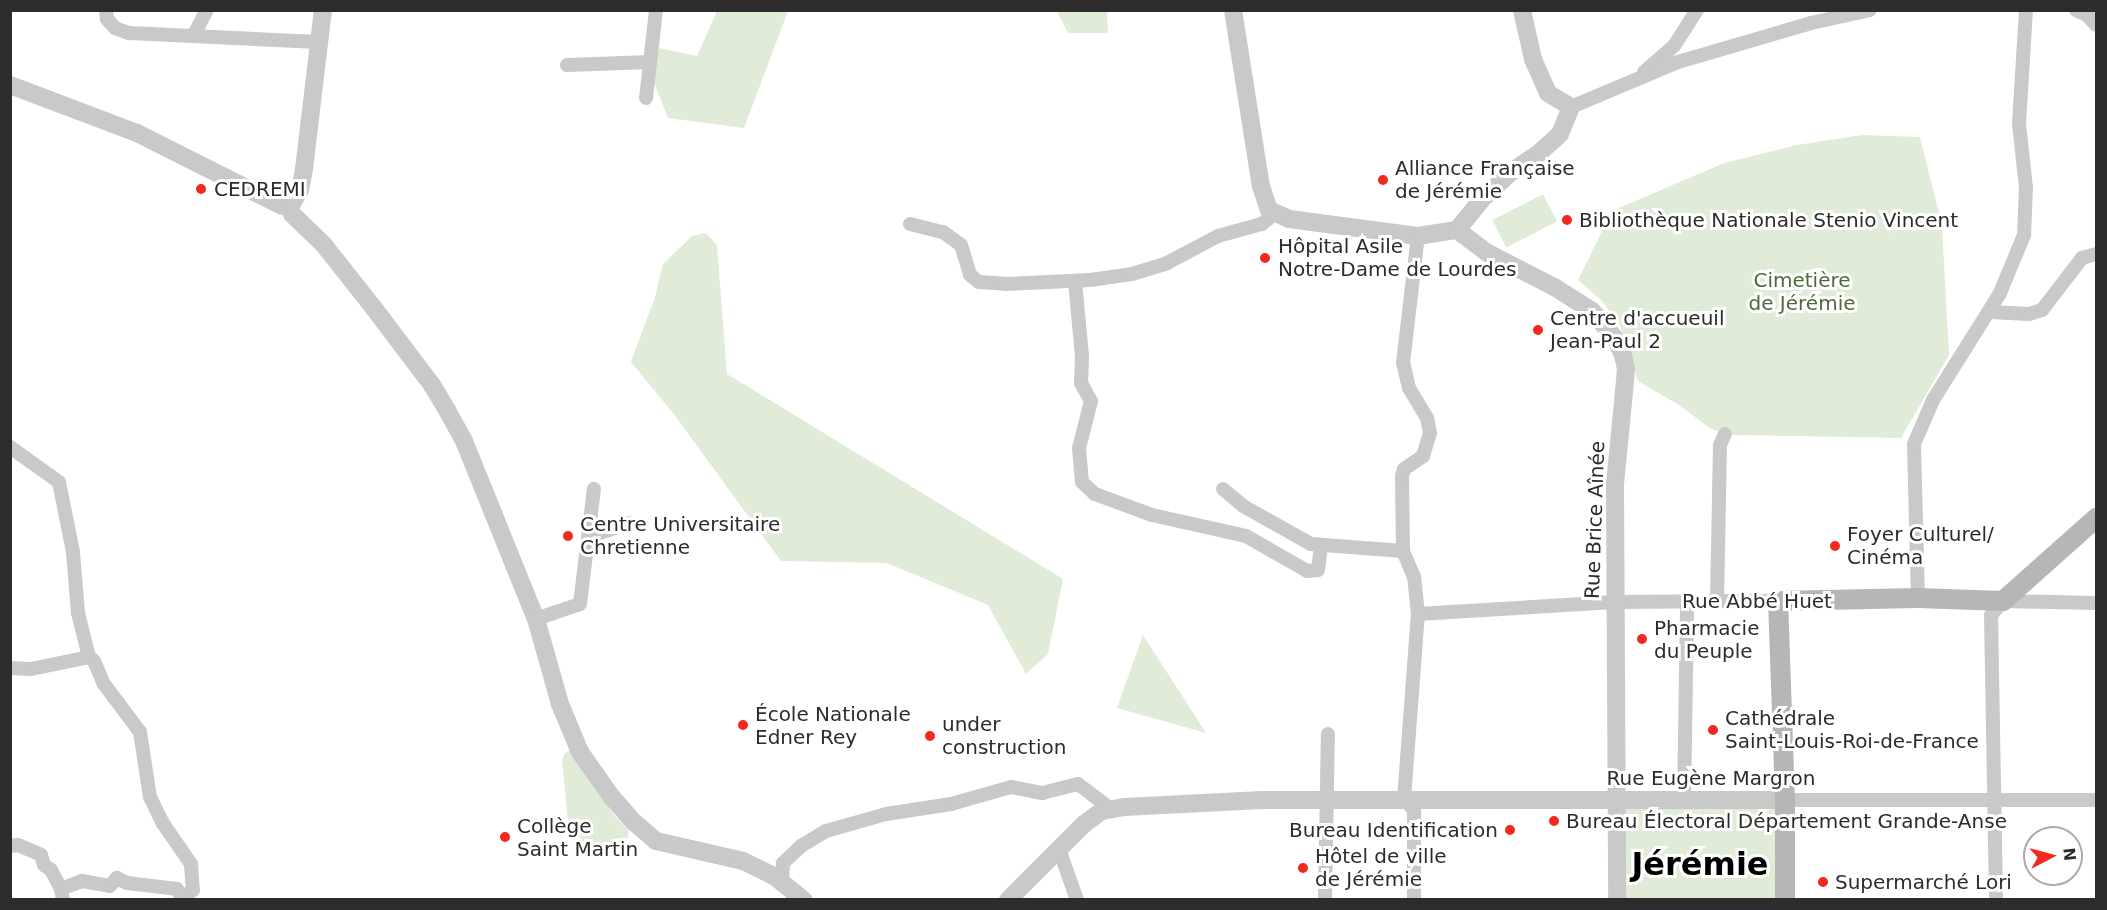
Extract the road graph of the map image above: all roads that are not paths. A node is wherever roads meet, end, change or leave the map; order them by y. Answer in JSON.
{"nodes":[{"id":1,"x":106,"y":10,"type":"edge"},
{"id":2,"x":207,"y":10,"type":"edge"},
{"id":3,"x":323,"y":10,"type":"edge"},
{"id":4,"x":656,"y":10,"type":"edge"},
{"id":5,"x":1233,"y":10,"type":"edge"},
{"id":6,"x":1522,"y":10,"type":"edge"},
{"id":7,"x":1697,"y":10,"type":"edge"},
{"id":8,"x":1870,"y":10,"type":"edge"},
{"id":9,"x":2026,"y":10,"type":"edge"},
{"id":10,"x":2076,"y":10,"type":"edge"},
{"id":11,"x":2097,"y":25,"type":"edge"},
{"id":12,"x":194,"y":35,"type":"junction"},
{"id":13,"x":318,"y":42,"type":"junction"},
{"id":14,"x":650,"y":62,"type":"junction"},
{"id":15,"x":567,"y":65,"type":"dead end"},
{"id":16,"x":1634,"y":81,"type":"junction"},
{"id":17,"x":10,"y":85,"type":"edge"},
{"id":18,"x":646,"y":98,"type":"dead end"},
{"id":19,"x":1571,"y":107,"type":"junction"},
{"id":20,"x":289,"y":209,"type":"junction"},
{"id":21,"x":1274,"y":213,"type":"junction"},
{"id":22,"x":910,"y":224,"type":"dead end"},
{"id":23,"x":1457,"y":230,"type":"junction"},
{"id":24,"x":1418,"y":236,"type":"junction"},
{"id":25,"x":2097,"y":254,"type":"edge"},
{"id":26,"x":1075,"y":280,"type":"junction"},
{"id":27,"x":1990,"y":312,"type":"junction"},
{"id":28,"x":1725,"y":434,"type":"dead end"},
{"id":29,"x":10,"y":447,"type":"edge"},
{"id":30,"x":594,"y":489,"type":"dead end"},
{"id":31,"x":1222,"y":489,"type":"dead end"},
{"id":32,"x":2097,"y":518,"type":"edge"},
{"id":33,"x":630,"y":523,"type":"dead end"},
{"id":34,"x":588,"y":537,"type":"junction"},
{"id":35,"x":1321,"y":545,"type":"junction"},
{"id":36,"x":1403,"y":551,"type":"junction"},
{"id":37,"x":1918,"y":598,"type":"junction"},
{"id":38,"x":1717,"y":600,"type":"junction"},
{"id":39,"x":1687,"y":601,"type":"junction"},
{"id":40,"x":1778,"y":601,"type":"junction"},
{"id":41,"x":2004,"y":601,"type":"junction"},
{"id":42,"x":1615,"y":602,"type":"junction"},
{"id":43,"x":2097,"y":603,"type":"edge"},
{"id":44,"x":1418,"y":614,"type":"junction"},
{"id":45,"x":536,"y":619,"type":"junction"},
{"id":46,"x":89,"y":657,"type":"junction"},
{"id":47,"x":10,"y":668,"type":"edge"},
{"id":48,"x":1328,"y":734,"type":"dead end"},
{"id":49,"x":1327,"y":799,"type":"junction"},
{"id":50,"x":1404,"y":799,"type":"junction"},
{"id":51,"x":1785,"y":800,"type":"junction"},
{"id":52,"x":1995,"y":800,"type":"junction"},
{"id":53,"x":2097,"y":800,"type":"edge"},
{"id":54,"x":1684,"y":801,"type":"junction"},
{"id":55,"x":1616,"y":802,"type":"junction"},
{"id":56,"x":1112,"y":810,"type":"junction"},
{"id":57,"x":10,"y":846,"type":"edge"},
{"id":58,"x":1059,"y":849,"type":"junction"},
{"id":59,"x":782,"y":881,"type":"junction"},
{"id":60,"x":62,"y":894,"type":"edge"},
{"id":61,"x":182,"y":899,"type":"edge"},
{"id":62,"x":804,"y":900,"type":"edge"},
{"id":63,"x":1008,"y":900,"type":"edge"},
{"id":64,"x":1077,"y":900,"type":"edge"},
{"id":65,"x":1325,"y":900,"type":"edge"},
{"id":66,"x":1414,"y":900,"type":"edge"},
{"id":67,"x":1617,"y":900,"type":"edge"},
{"id":68,"x":1785,"y":900,"type":"edge"},
{"id":69,"x":1996,"y":900,"type":"edge"}],
"edges":[{"from":1,"to":12,"type":"street"},
{"from":2,"to":12,"type":"street"},
{"from":3,"to":13,"type":"street"},
{"from":4,"to":14,"type":"street"},
{"from":5,"to":21,"type":"street"},
{"from":6,"to":19,"type":"street"},
{"from":7,"to":16,"type":"street"},
{"from":8,"to":16,"type":"street"},
{"from":9,"to":27,"type":"street"},
{"from":10,"to":11,"type":"street"},
{"from":12,"to":13,"type":"street"},
{"from":13,"to":20,"type":"street"},
{"from":14,"to":15,"type":"street"},
{"from":14,"to":18,"type":"street"},
{"from":16,"to":19,"type":"street"},
{"from":17,"to":20,"type":"street"},
{"from":19,"to":23,"type":"street"},
{"from":20,"to":45,"type":"street"},
{"from":21,"to":24,"type":"street"},
{"from":21,"to":26,"type":"street"},
{"from":22,"to":26,"type":"street"},
{"from":23,"to":24,"type":"street"},
{"from":23,"to":42,"type":"street","name":"Rue Brice Aînée"},
{"from":24,"to":36,"type":"street"},
{"from":25,"to":27,"type":"street"},
{"from":26,"to":35,"type":"street"},
{"from":27,"to":37,"type":"street"},
{"from":28,"to":38,"type":"street"},
{"from":29,"to":46,"type":"street"},
{"from":30,"to":34,"type":"street"},
{"from":31,"to":35,"type":"street"},
{"from":32,"to":41,"type":"main road"},
{"from":33,"to":34,"type":"street"},
{"from":34,"to":45,"type":"street"},
{"from":35,"to":36,"type":"street"},
{"from":36,"to":44,"type":"street"},
{"from":37,"to":40,"type":"main road","name":"Rue Abbé Huet"},
{"from":37,"to":41,"type":"main road","name":"Rue Abbé Huet"},
{"from":38,"to":39,"type":"street","name":"Rue Abbé Huet"},
{"from":38,"to":40,"type":"street","name":"Rue Abbé Huet"},
{"from":39,"to":42,"type":"street","name":"Rue Abbé Huet"},
{"from":39,"to":54,"type":"street"},
{"from":40,"to":51,"type":"main road"},
{"from":41,"to":43,"type":"street","name":"Rue Abbé Huet"},
{"from":41,"to":52,"type":"street"},
{"from":42,"to":44,"type":"street","name":"Rue Abbé Huet"},
{"from":42,"to":55,"type":"street","name":"Rue Brice Aînée"},
{"from":44,"to":50,"type":"street"},
{"from":45,"to":59,"type":"street"},
{"from":46,"to":47,"type":"street"},
{"from":46,"to":61,"type":"street"},
{"from":48,"to":49,"type":"street"},
{"from":49,"to":50,"type":"street","name":"Rue Eugène Margron"},
{"from":49,"to":56,"type":"street","name":"Rue Eugène Margron"},
{"from":49,"to":65,"type":"street"},
{"from":50,"to":55,"type":"street","name":"Rue Eugène Margron"},
{"from":50,"to":66,"type":"street"},
{"from":51,"to":52,"type":"street","name":"Rue Eugène Margron"},
{"from":51,"to":54,"type":"street","name":"Rue Eugène Margron"},
{"from":51,"to":68,"type":"main road"},
{"from":52,"to":53,"type":"street","name":"Rue Eugène Margron"},
{"from":52,"to":69,"type":"street"},
{"from":54,"to":55,"type":"street","name":"Rue Eugène Margron"},
{"from":55,"to":67,"type":"street","name":"Rue Brice Aînée"},
{"from":56,"to":58,"type":"street"},
{"from":56,"to":59,"type":"street"},
{"from":57,"to":60,"type":"street"},
{"from":58,"to":63,"type":"street"},
{"from":58,"to":64,"type":"street"},
{"from":59,"to":62,"type":"street"},
{"from":60,"to":61,"type":"street"}]}
